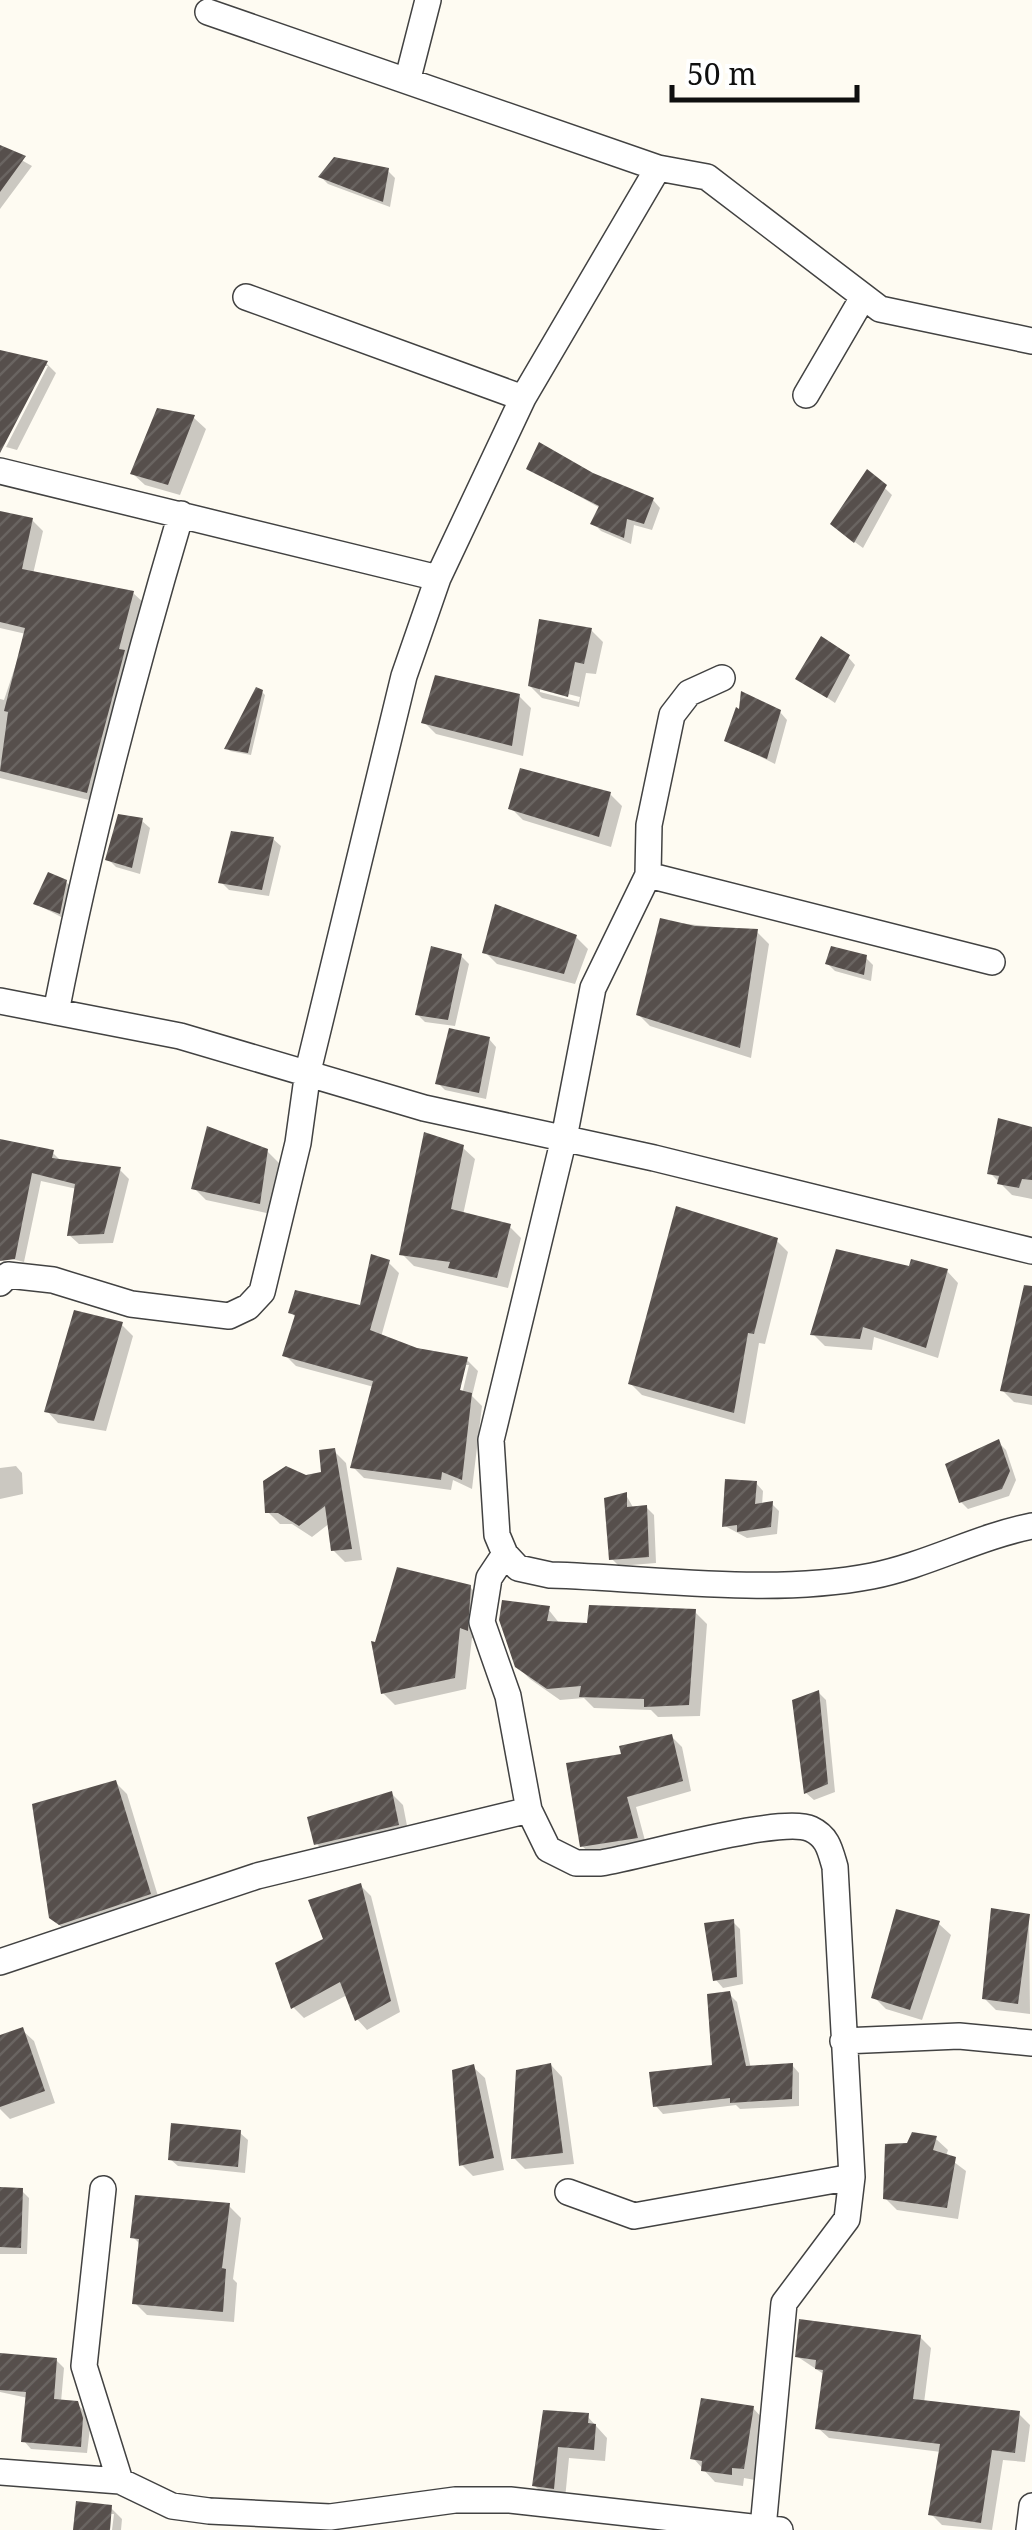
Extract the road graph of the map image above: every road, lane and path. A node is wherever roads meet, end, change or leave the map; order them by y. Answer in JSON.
{"nodes":[{"id":1,"x":428,"y":0,"type":"edge"},
{"id":2,"x":208,"y":12,"type":"dead end"},
{"id":3,"x":408,"y":78,"type":"junction"},
{"id":4,"x":658,"y":168,"type":"junction"},
{"id":5,"x":246,"y":296,"type":"dead end"},
{"id":6,"x":862,"y":299,"type":"junction"},
{"id":7,"x":1032,"y":341,"type":"edge"},
{"id":8,"x":806,"y":395,"type":"dead end"},
{"id":9,"x":523,"y":398,"type":"junction"},
{"id":10,"x":0,"y":472,"type":"edge"},
{"id":11,"x":182,"y":514,"type":"junction"},
{"id":12,"x":438,"y":578,"type":"junction"},
{"id":13,"x":722,"y":678,"type":"dead end"},
{"id":14,"x":648,"y":876,"type":"junction"},
{"id":15,"x":992,"y":962,"type":"dead end"},
{"id":16,"x":0,"y":1001,"type":"edge"},
{"id":17,"x":56,"y":1012,"type":"junction"},
{"id":18,"x":308,"y":1071,"type":"junction"},
{"id":19,"x":564,"y":1138,"type":"junction"},
{"id":20,"x":1032,"y":1251,"type":"edge"},
{"id":21,"x":0,"y":1283,"type":"edge"},
{"id":22,"x":1032,"y":1526,"type":"edge"},
{"id":23,"x":505,"y":1554,"type":"junction"},
{"id":24,"x":529,"y":1810,"type":"junction"},
{"id":25,"x":0,"y":1962,"type":"edge"},
{"id":26,"x":842,"y":2042,"type":"junction"},
{"id":27,"x":1032,"y":2043,"type":"edge"},
{"id":28,"x":852,"y":2177,"type":"junction"},
{"id":29,"x":103,"y":2189,"type":"dead end"},
{"id":30,"x":568,"y":2192,"type":"dead end"},
{"id":31,"x":0,"y":2472,"type":"edge"},
{"id":32,"x":120,"y":2481,"type":"junction"},
{"id":33,"x":1032,"y":2506,"type":"edge"},
{"id":34,"x":771,"y":2529,"type":"edge"},
{"id":35,"x":1029,"y":2530,"type":"edge"}],
"edges":[{"from":1,"to":3,"type":"street"},
{"from":2,"to":3,"type":"street"},
{"from":3,"to":4,"type":"street"},
{"from":4,"to":6,"type":"street"},
{"from":4,"to":9,"type":"street"},
{"from":5,"to":9,"type":"street"},
{"from":6,"to":7,"type":"street"},
{"from":6,"to":8,"type":"street"},
{"from":9,"to":12,"type":"street"},
{"from":10,"to":11,"type":"street"},
{"from":11,"to":12,"type":"street"},
{"from":11,"to":17,"type":"street"},
{"from":12,"to":18,"type":"street"},
{"from":13,"to":14,"type":"street"},
{"from":14,"to":15,"type":"street"},
{"from":14,"to":19,"type":"street"},
{"from":16,"to":17,"type":"street"},
{"from":17,"to":18,"type":"street"},
{"from":18,"to":19,"type":"street"},
{"from":18,"to":21,"type":"street"},
{"from":19,"to":20,"type":"street"},
{"from":19,"to":23,"type":"street"},
{"from":22,"to":23,"type":"street"},
{"from":23,"to":24,"type":"street"},
{"from":24,"to":25,"type":"street"},
{"from":24,"to":26,"type":"street"},
{"from":26,"to":27,"type":"street"},
{"from":26,"to":28,"type":"street"},
{"from":28,"to":30,"type":"street"},
{"from":28,"to":34,"type":"street"},
{"from":29,"to":32,"type":"street"},
{"from":31,"to":32,"type":"street"},
{"from":32,"to":34,"type":"street"},
{"from":33,"to":35,"type":"street"}]}
